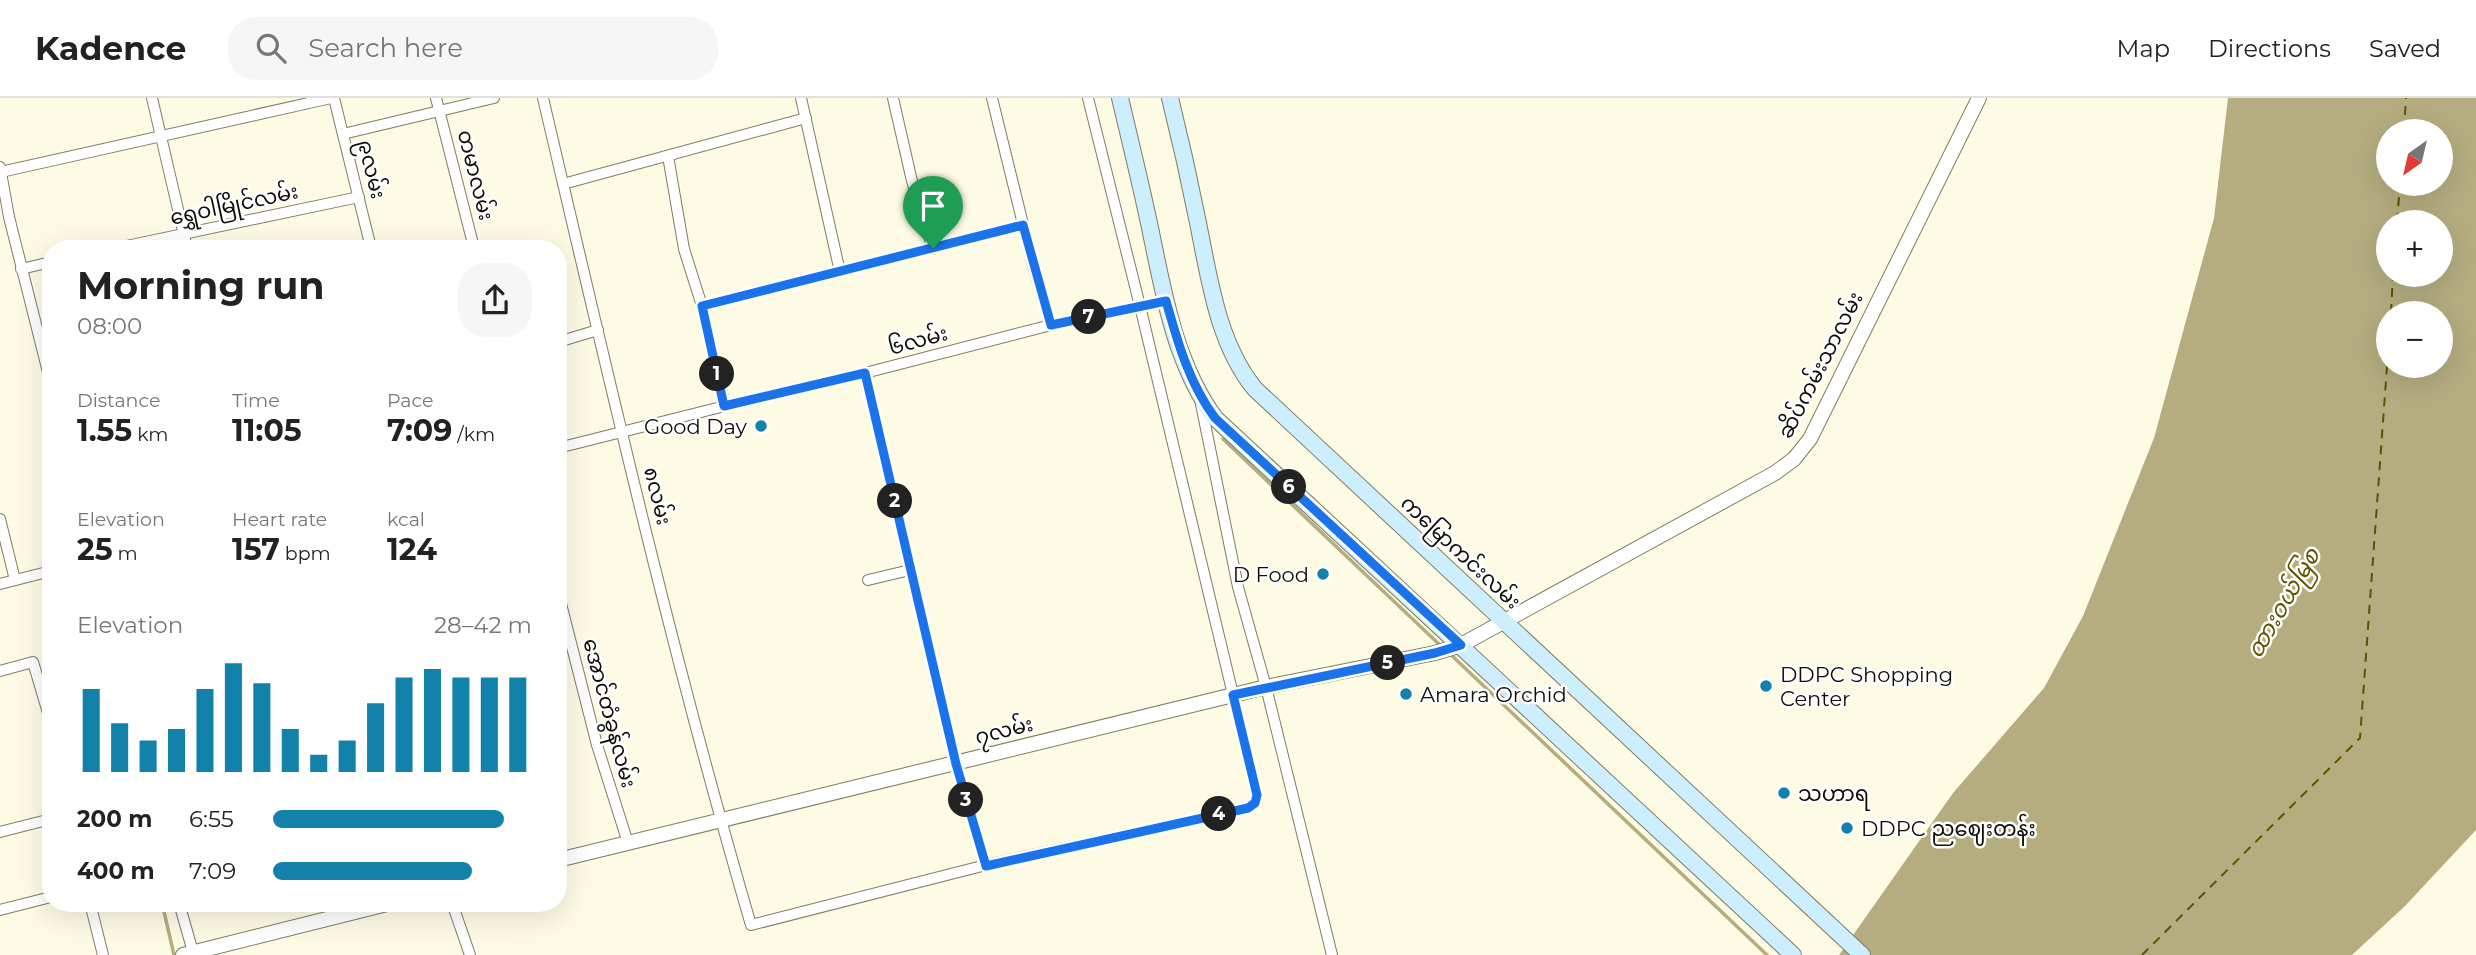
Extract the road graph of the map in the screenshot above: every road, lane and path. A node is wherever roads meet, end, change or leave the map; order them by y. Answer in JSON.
{"nodes":[{"id":1,"x":152,"y":98,"type":"edge"},
{"id":2,"x":332,"y":98,"type":"edge"},
{"id":3,"x":436,"y":98,"type":"edge"},
{"id":4,"x":495,"y":98,"type":"edge"},
{"id":5,"x":543,"y":98,"type":"edge"},
{"id":6,"x":801,"y":98,"type":"edge"},
{"id":7,"x":893,"y":98,"type":"edge"},
{"id":8,"x":992,"y":98,"type":"edge"},
{"id":9,"x":1088,"y":98,"type":"edge"},
{"id":10,"x":1120,"y":98,"type":"edge"},
{"id":11,"x":1170,"y":98,"type":"edge"},
{"id":12,"x":1979,"y":98,"type":"edge"},
{"id":13,"x":440,"y":111,"type":"junction"},
{"id":14,"x":806,"y":118,"type":"junction"},
{"id":15,"x":343,"y":134,"type":"junction"},
{"id":16,"x":160,"y":136,"type":"junction"},
{"id":17,"x":668,"y":156,"type":"junction"},
{"id":18,"x":1,"y":170,"type":"edge"},
{"id":19,"x":563,"y":184,"type":"junction"},
{"id":20,"x":359,"y":197,"type":"junction"},
{"id":21,"x":4,"y":218,"type":"edge"},
{"id":22,"x":1023,"y":225,"type":"junction"},
{"id":23,"x":184,"y":234,"type":"junction"},
{"id":24,"x":155,"y":240,"type":"edge"},
{"id":25,"x":185,"y":240,"type":"edge"},
{"id":26,"x":369,"y":240,"type":"edge"},
{"id":27,"x":472,"y":240,"type":"edge"},
{"id":28,"x":933,"y":248,"type":"junction"},
{"id":29,"x":42,"y":264,"type":"edge"},
{"id":30,"x":21,"y":269,"type":"junction"},
{"id":31,"x":840,"y":272,"type":"junction"},
{"id":32,"x":1166,"y":301,"type":"junction"},
{"id":33,"x":702,"y":306,"type":"junction"},
{"id":34,"x":1140,"y":306,"type":"junction"},
{"id":35,"x":1051,"y":325,"type":"junction"},
{"id":36,"x":598,"y":330,"type":"junction"},
{"id":37,"x":567,"y":339,"type":"edge"},
{"id":38,"x":42,"y":344,"type":"edge"},
{"id":39,"x":865,"y":373,"type":"junction"},
{"id":40,"x":1199,"y":397,"type":"junction"},
{"id":41,"x":724,"y":406,"type":"junction"},
{"id":42,"x":622,"y":433,"type":"junction"},
{"id":43,"x":567,"y":446,"type":"edge"},
{"id":44,"x":0,"y":519,"type":"edge"},
{"id":45,"x":910,"y":570,"type":"junction"},
{"id":46,"x":42,"y":573,"type":"edge"},
{"id":47,"x":15,"y":580,"type":"junction"},
{"id":48,"x":868,"y":580,"type":"dead end"},
{"id":49,"x":0,"y":584,"type":"edge"},
{"id":50,"x":1504,"y":621,"type":"junction"},
{"id":51,"x":567,"y":628,"type":"edge"},
{"id":52,"x":1461,"y":645,"type":"junction"},
{"id":53,"x":0,"y":671,"type":"edge"},
{"id":54,"x":1266,"y":687,"type":"junction"},
{"id":55,"x":42,"y":692,"type":"edge"},
{"id":56,"x":1233,"y":695,"type":"junction"},
{"id":57,"x":956,"y":764,"type":"junction"},
{"id":58,"x":42,"y":820,"type":"edge"},
{"id":59,"x":721,"y":821,"type":"junction"},
{"id":60,"x":0,"y":832,"type":"edge"},
{"id":61,"x":628,"y":843,"type":"junction"},
{"id":62,"x":567,"y":858,"type":"edge"},
{"id":63,"x":986,"y":866,"type":"junction"},
{"id":64,"x":42,"y":899,"type":"edge"},
{"id":65,"x":0,"y":910,"type":"edge"},
{"id":66,"x":92,"y":912,"type":"edge"},
{"id":67,"x":181,"y":912,"type":"edge"},
{"id":68,"x":355,"y":912,"type":"edge"},
{"id":69,"x":455,"y":912,"type":"edge"},
{"id":70,"x":188,"y":954,"type":"edge"},
{"id":71,"x":103,"y":955,"type":"edge"},
{"id":72,"x":470,"y":955,"type":"edge"},
{"id":73,"x":1332,"y":955,"type":"edge"},
{"id":74,"x":1793,"y":955,"type":"edge"},
{"id":75,"x":1863,"y":955,"type":"edge"}],
"edges":[{"from":1,"to":16,"type":"street"},
{"from":2,"to":15,"type":"street","name":"၉လမ်း"},
{"from":2,"to":16,"type":"street"},
{"from":3,"to":13,"type":"street","name":"တမာလမ်း"},
{"from":4,"to":13,"type":"street"},
{"from":5,"to":19,"type":"street","name":"၈လမ်း"},
{"from":6,"to":14,"type":"street"},
{"from":7,"to":28,"type":"street"},
{"from":8,"to":22,"type":"street"},
{"from":9,"to":34,"type":"street"},
{"from":10,"to":32,"type":"main road"},
{"from":11,"to":50,"type":"main road","name":"ကမြောကင်းလမ်း"},
{"from":12,"to":50,"type":"street","name":"ဆိပ်ကမ်းသာလမ်း"},
{"from":13,"to":15,"type":"street"},
{"from":13,"to":27,"type":"street","name":"တမာလမ်း"},
{"from":14,"to":17,"type":"street"},
{"from":14,"to":31,"type":"street"},
{"from":15,"to":20,"type":"street","name":"၉လမ်း"},
{"from":16,"to":18,"type":"street"},
{"from":16,"to":23,"type":"street"},
{"from":17,"to":19,"type":"street"},
{"from":17,"to":33,"type":"street"},
{"from":18,"to":21,"type":"street"},
{"from":19,"to":36,"type":"street","name":"၈လမ်း"},
{"from":20,"to":23,"type":"street","name":"ရွှေဝါမြိုင်လမ်း"},
{"from":20,"to":26,"type":"street","name":"၉လမ်း"},
{"from":21,"to":30,"type":"street"},
{"from":22,"to":28,"type":"street"},
{"from":22,"to":35,"type":"street"},
{"from":23,"to":24,"type":"street","name":"ရွှေဝါမြိုင်လမ်း"},
{"from":23,"to":25,"type":"street"},
{"from":28,"to":31,"type":"street"},
{"from":29,"to":30,"type":"street"},
{"from":30,"to":38,"type":"street"},
{"from":31,"to":33,"type":"street"},
{"from":32,"to":34,"type":"street","name":"၆လမ်း"},
{"from":32,"to":40,"type":"main road"},
{"from":33,"to":41,"type":"street"},
{"from":34,"to":35,"type":"street","name":"၆လမ်း"},
{"from":34,"to":56,"type":"street"},
{"from":35,"to":39,"type":"street","name":"၆လမ်း"},
{"from":36,"to":37,"type":"street"},
{"from":36,"to":42,"type":"street","name":"၈လမ်း"},
{"from":39,"to":41,"type":"street","name":"၆လမ်း"},
{"from":39,"to":45,"type":"street"},
{"from":40,"to":52,"type":"main road"},
{"from":40,"to":54,"type":"street"},
{"from":41,"to":42,"type":"street","name":"၆လမ်း"},
{"from":42,"to":43,"type":"street","name":"၆လမ်း"},
{"from":42,"to":59,"type":"street","name":"၈လမ်း"},
{"from":44,"to":47,"type":"street"},
{"from":45,"to":48,"type":"street"},
{"from":45,"to":57,"type":"street"},
{"from":46,"to":47,"type":"street"},
{"from":47,"to":49,"type":"street"},
{"from":50,"to":52,"type":"street","name":"ဆိပ်ကမ်းသာလမ်း"},
{"from":50,"to":75,"type":"main road","name":"ကမြောကင်းလမ်း"},
{"from":51,"to":61,"type":"street","name":"အောင်တံခွန်လမ်း"},
{"from":52,"to":54,"type":"street","name":"၇လမ်း"},
{"from":52,"to":74,"type":"main road"},
{"from":53,"to":55,"type":"street"},
{"from":54,"to":56,"type":"street","name":"၇လမ်း"},
{"from":54,"to":73,"type":"street"},
{"from":56,"to":57,"type":"street","name":"၇လမ်း"},
{"from":56,"to":63,"type":"street"},
{"from":57,"to":59,"type":"street","name":"၇လမ်း"},
{"from":57,"to":63,"type":"street"},
{"from":58,"to":60,"type":"street"},
{"from":59,"to":61,"type":"street","name":"၇လမ်း"},
{"from":59,"to":63,"type":"street","name":"၈လမ်း"},
{"from":61,"to":62,"type":"street","name":"၇လမ်း"},
{"from":64,"to":65,"type":"street"},
{"from":66,"to":71,"type":"street"},
{"from":67,"to":70,"type":"street"},
{"from":68,"to":70,"type":"street"},
{"from":69,"to":72,"type":"street"}]}
